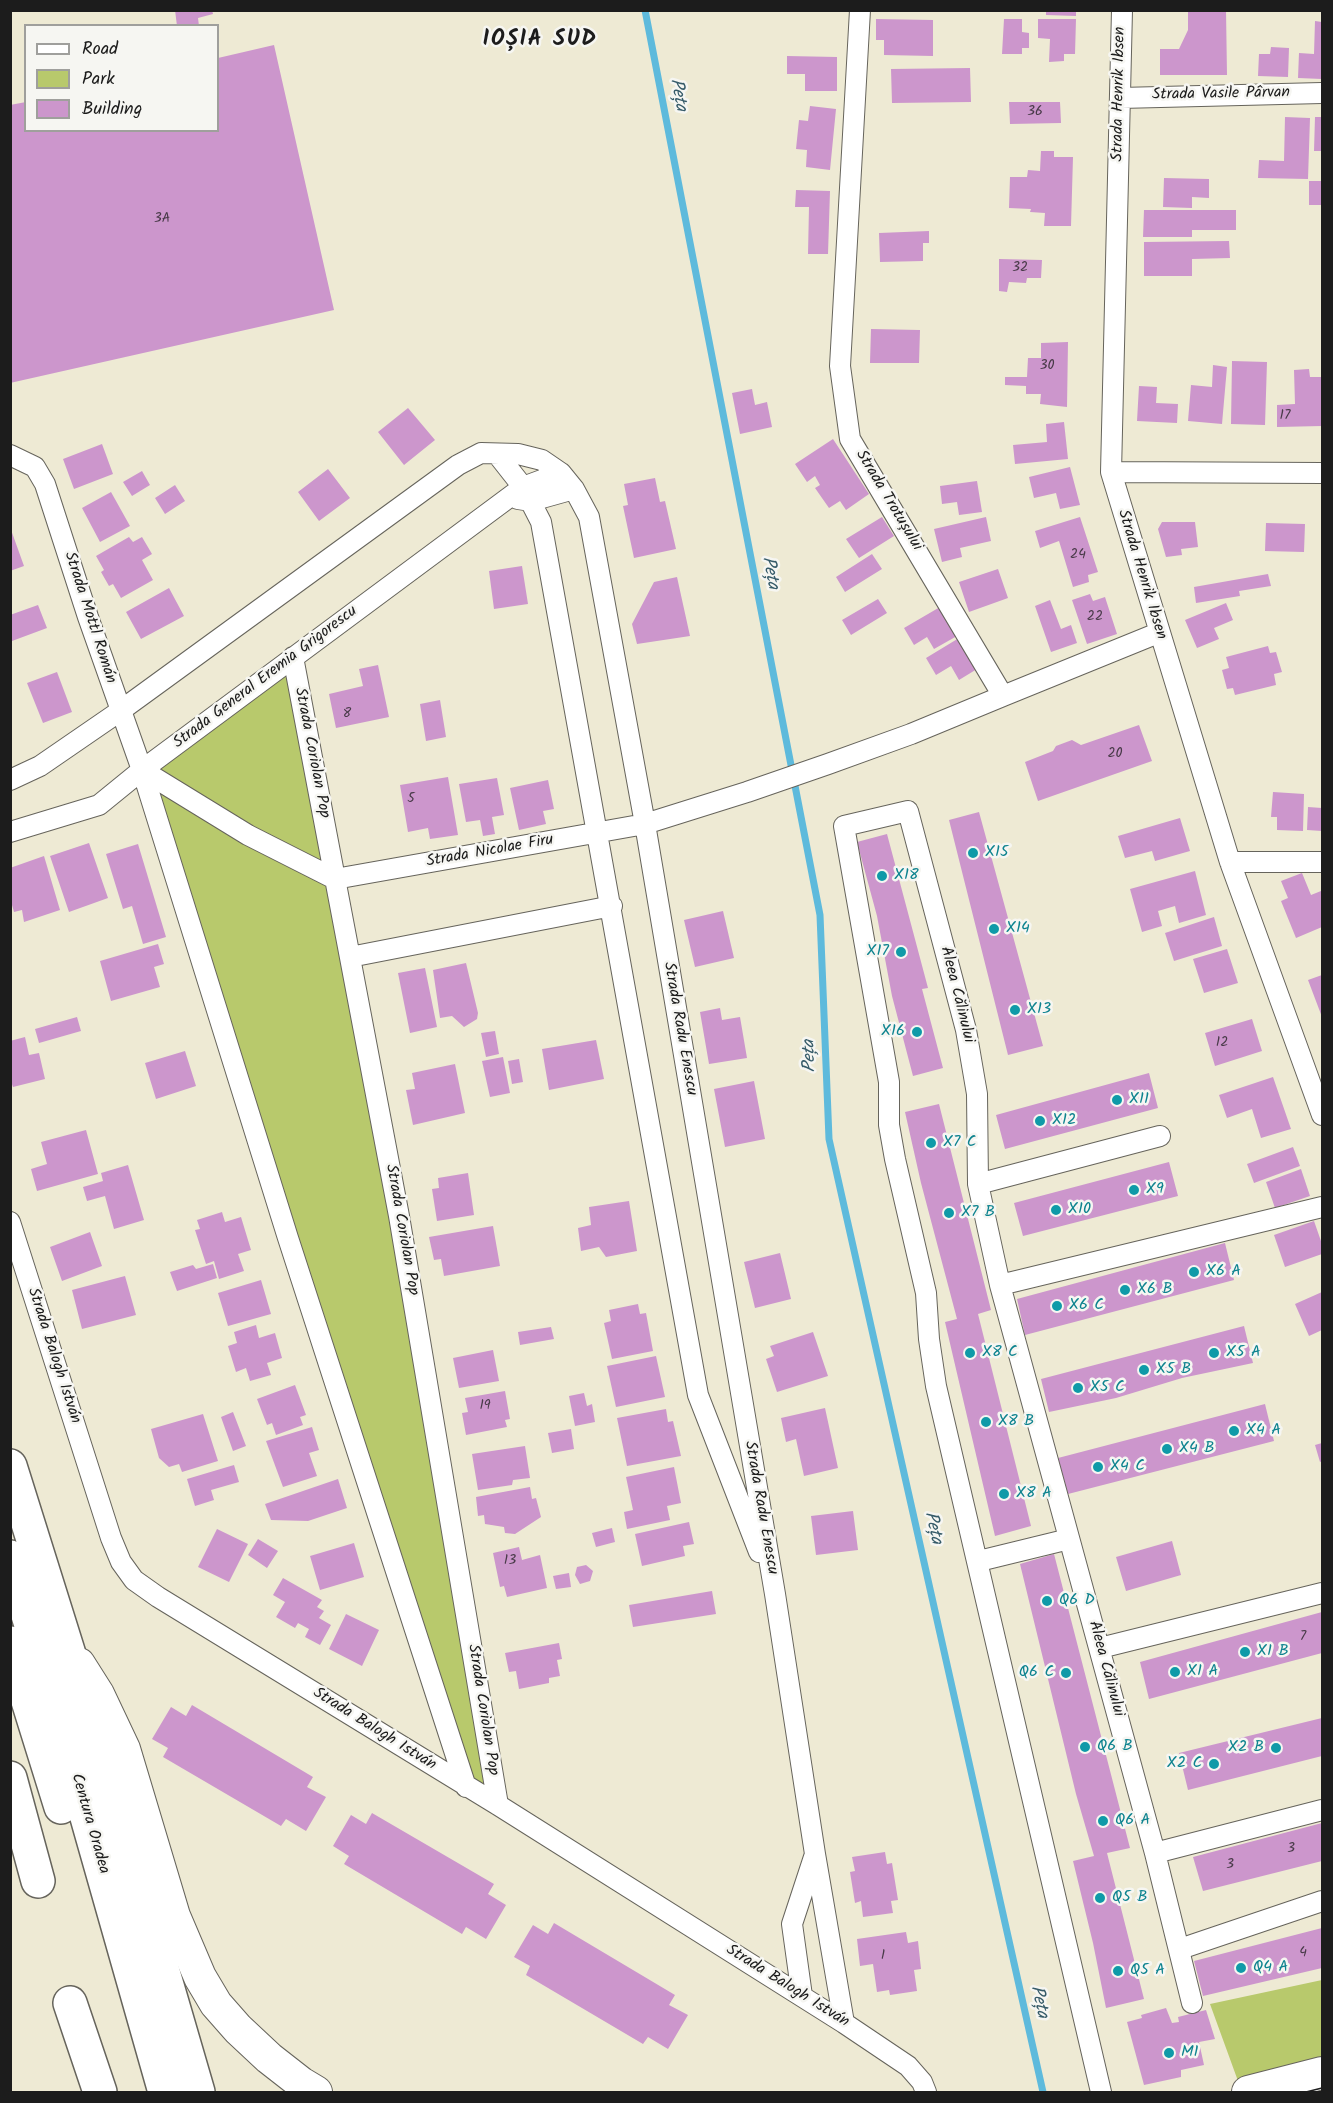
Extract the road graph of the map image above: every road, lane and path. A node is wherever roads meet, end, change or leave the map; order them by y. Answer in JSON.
{"nodes":[{"id":1,"x":860,"y":10,"type":"edge"},
{"id":2,"x":1122,"y":10,"type":"edge"},
{"id":3,"x":1323,"y":93,"type":"edge"},
{"id":4,"x":1120,"y":98,"type":"junction"},
{"id":5,"x":497,"y":454,"type":"junction"},
{"id":6,"x":10,"y":455,"type":"edge"},
{"id":7,"x":1111,"y":472,"type":"junction"},
{"id":8,"x":561,"y":473,"type":"junction"},
{"id":9,"x":1323,"y":473,"type":"edge"},
{"id":10,"x":574,"y":489,"type":"junction"},
{"id":11,"x":521,"y":495,"type":"junction"},
{"id":12,"x":1158,"y":633,"type":"junction"},
{"id":13,"x":293,"y":657,"type":"junction"},
{"id":14,"x":1003,"y":696,"type":"junction"},
{"id":15,"x":120,"y":711,"type":"junction"},
{"id":16,"x":142,"y":770,"type":"junction"},
{"id":17,"x":10,"y":780,"type":"edge"},
{"id":18,"x":645,"y":824,"type":"junction"},
{"id":19,"x":10,"y":832,"type":"edge"},
{"id":20,"x":598,"y":833,"type":"junction"},
{"id":21,"x":1230,"y":862,"type":"junction"},
{"id":22,"x":1323,"y":862,"type":"edge"},
{"id":23,"x":335,"y":879,"type":"junction"},
{"id":24,"x":612,"y":906,"type":"junction"},
{"id":25,"x":350,"y":957,"type":"junction"},
{"id":26,"x":1323,"y":1115,"type":"edge"},
{"id":27,"x":1160,"y":1136,"type":"dead end"},
{"id":28,"x":978,"y":1184,"type":"junction"},
{"id":29,"x":1323,"y":1207,"type":"edge"},
{"id":30,"x":10,"y":1222,"type":"edge"},
{"id":31,"x":1000,"y":1285,"type":"junction"},
{"id":32,"x":10,"y":1466,"type":"edge"},
{"id":33,"x":1070,"y":1539,"type":"junction"},
{"id":34,"x":10,"y":1557,"type":"edge"},
{"id":35,"x":979,"y":1561,"type":"junction"},
{"id":36,"x":1323,"y":1593,"type":"edge"},
{"id":37,"x":775,"y":1594,"type":"junction"},
{"id":38,"x":10,"y":1643,"type":"edge"},
{"id":39,"x":66,"y":1644,"type":"junction"},
{"id":40,"x":1100,"y":1648,"type":"junction"},
{"id":41,"x":10,"y":1778,"type":"edge"},
{"id":42,"x":466,"y":1787,"type":"junction"},
{"id":43,"x":498,"y":1805,"type":"junction"},
{"id":44,"x":1323,"y":1810,"type":"edge"},
{"id":45,"x":1155,"y":1853,"type":"junction"},
{"id":46,"x":814,"y":1854,"type":"junction"},
{"id":47,"x":38,"y":1881,"type":"dead end"},
{"id":48,"x":1323,"y":1901,"type":"edge"},
{"id":49,"x":1180,"y":1949,"type":"junction"},
{"id":50,"x":802,"y":1996,"type":"junction"},
{"id":51,"x":70,"y":2002,"type":"dead end"},
{"id":52,"x":1192,"y":2003,"type":"dead end"},
{"id":53,"x":844,"y":2022,"type":"junction"},
{"id":54,"x":1323,"y":2073,"type":"edge"},
{"id":55,"x":154,"y":2082,"type":"edge"},
{"id":56,"x":100,"y":2092,"type":"edge"},
{"id":57,"x":198,"y":2092,"type":"edge"},
{"id":58,"x":316,"y":2092,"type":"edge"},
{"id":59,"x":926,"y":2092,"type":"edge"},
{"id":60,"x":1101,"y":2092,"type":"edge"},
{"id":61,"x":1248,"y":2092,"type":"edge"}],
"edges":[{"from":1,"to":14,"type":"street","name":"Strada Trotușului"},
{"from":2,"to":4,"type":"street","name":"Strada Henrik Ibsen"},
{"from":3,"to":4,"type":"street","name":"Strada Vasile Pârvan"},
{"from":4,"to":7,"type":"street","name":"Strada Henrik Ibsen"},
{"from":5,"to":8,"type":"street","name":"Strada Radu Enescu"},
{"from":5,"to":11,"type":"street","name":"Strada Radu Enescu"},
{"from":5,"to":15,"type":"street","name":"Strada Radu Enescu"},
{"from":6,"to":15,"type":"street","name":"Strada Mottl Román"},
{"from":7,"to":9,"type":"street"},
{"from":7,"to":12,"type":"street","name":"Strada Henrik Ibsen"},
{"from":8,"to":10,"type":"street","name":"Strada Radu Enescu"},
{"from":8,"to":11,"type":"street","name":"Strada General Eremia Grigorescu"},
{"from":10,"to":11,"type":"street","name":"Strada General Eremia Grigorescu"},
{"from":10,"to":18,"type":"street","name":"Strada Radu Enescu"},
{"from":11,"to":13,"type":"street","name":"Strada General Eremia Grigorescu"},
{"from":11,"to":20,"type":"street","name":"Strada Radu Enescu"},
{"from":12,"to":14,"type":"street"},
{"from":12,"to":21,"type":"street","name":"Strada Henrik Ibsen"},
{"from":13,"to":16,"type":"street","name":"Strada General Eremia Grigorescu"},
{"from":13,"to":23,"type":"street","name":"Strada Coriolan Pop"},
{"from":14,"to":18,"type":"street","name":"Strada Nicolae Firu"},
{"from":15,"to":16,"type":"street","name":"Strada Mottl Román"},
{"from":15,"to":17,"type":"street","name":"Strada Radu Enescu"},
{"from":16,"to":19,"type":"street","name":"Strada General Eremia Grigorescu"},
{"from":16,"to":23,"type":"street"},
{"from":16,"to":42,"type":"street","name":"Strada Coriolan Pop"},
{"from":18,"to":20,"type":"street","name":"Strada Nicolae Firu"},
{"from":18,"to":37,"type":"street","name":"Strada Radu Enescu"},
{"from":20,"to":23,"type":"street","name":"Strada Nicolae Firu"},
{"from":20,"to":24,"type":"street","name":"Strada Radu Enescu"},
{"from":21,"to":22,"type":"street"},
{"from":21,"to":26,"type":"street","name":"Strada Henrik Ibsen"},
{"from":23,"to":25,"type":"street","name":"Strada Coriolan Pop"},
{"from":24,"to":25,"type":"street"},
{"from":24,"to":37,"type":"street","name":"Strada Radu Enescu"},
{"from":25,"to":43,"type":"street","name":"Strada Coriolan Pop"},
{"from":27,"to":28,"type":"street"},
{"from":28,"to":31,"type":"street","name":"Aleea Călinului"},
{"from":28,"to":35,"type":"street","name":"Aleea Călinului"},
{"from":29,"to":31,"type":"street"},
{"from":30,"to":42,"type":"street","name":"Strada Balogh István"},
{"from":31,"to":33,"type":"street","name":"Aleea Călinului"},
{"from":32,"to":39,"type":"highway"},
{"from":33,"to":35,"type":"street"},
{"from":33,"to":40,"type":"street","name":"Aleea Călinului"},
{"from":34,"to":55,"type":"highway","name":"Centura Oradea"},
{"from":35,"to":60,"type":"street"},
{"from":36,"to":40,"type":"street"},
{"from":37,"to":46,"type":"street","name":"Strada Radu Enescu"},
{"from":38,"to":55,"type":"highway","name":"Centura Oradea"},
{"from":39,"to":57,"type":"highway"},
{"from":39,"to":58,"type":"main road"},
{"from":40,"to":45,"type":"street","name":"Aleea Călinului"},
{"from":41,"to":47,"type":"highway"},
{"from":42,"to":43,"type":"street","name":"Strada Balogh István"},
{"from":43,"to":50,"type":"street","name":"Strada Balogh István"},
{"from":44,"to":45,"type":"street"},
{"from":45,"to":49,"type":"street","name":"Aleea Călinului"},
{"from":46,"to":50,"type":"street"},
{"from":46,"to":53,"type":"street","name":"Strada Radu Enescu"},
{"from":48,"to":49,"type":"street"},
{"from":49,"to":52,"type":"street","name":"Aleea Călinului"},
{"from":50,"to":53,"type":"street","name":"Strada Balogh István"},
{"from":51,"to":56,"type":"highway"},
{"from":53,"to":59,"type":"street","name":"Strada Balogh István"},
{"from":54,"to":61,"type":"main road"}]}
